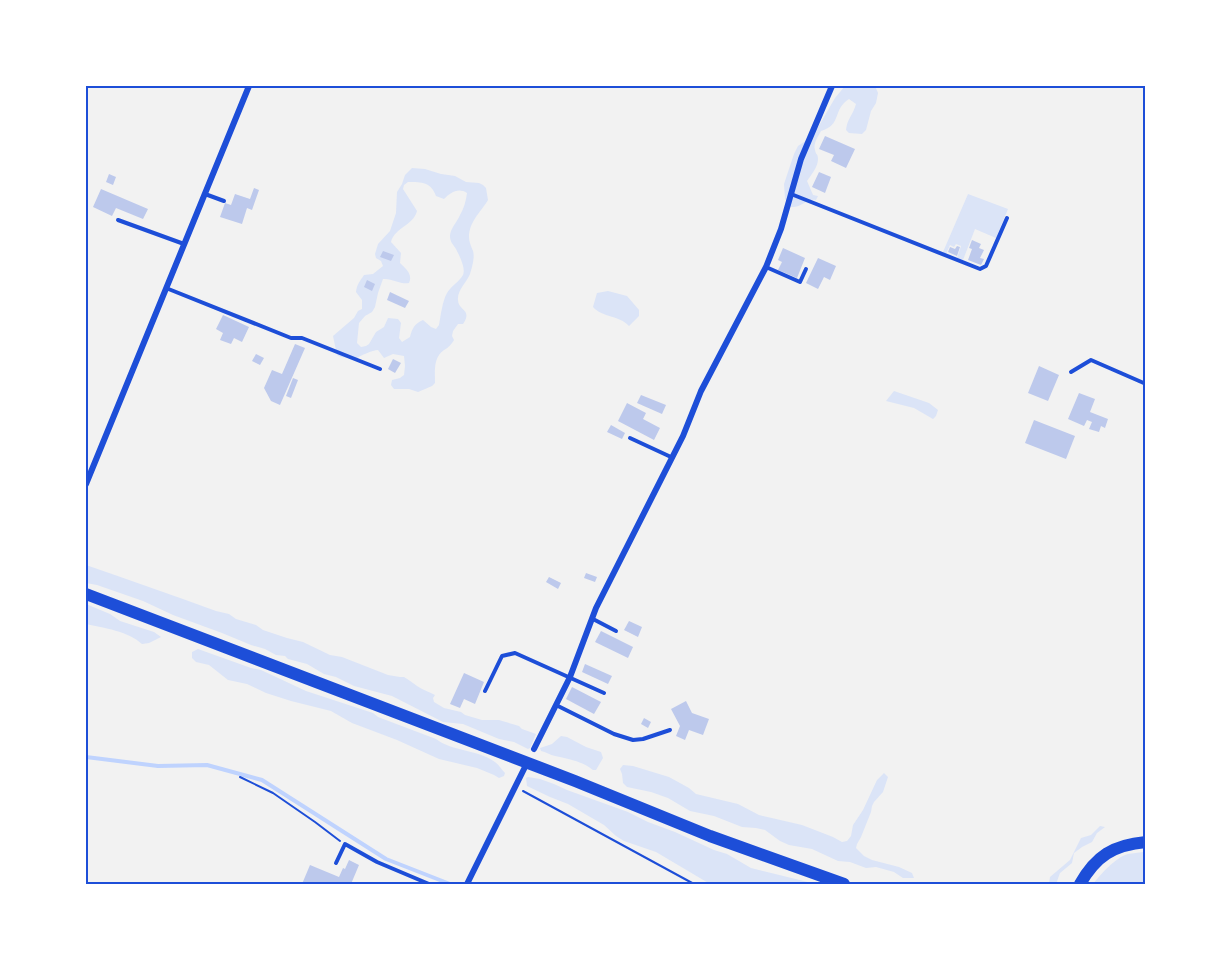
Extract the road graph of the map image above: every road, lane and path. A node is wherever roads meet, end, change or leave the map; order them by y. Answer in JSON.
{"nodes":[{"id":1,"x":249,"y":86,"type":"edge"},
{"id":2,"x":832,"y":86,"type":"edge"},
{"id":3,"x":204,"y":194,"type":"junction"},
{"id":4,"x":790,"y":194,"type":"junction"},
{"id":5,"x":224,"y":201,"type":"dead end"},
{"id":6,"x":1007,"y":218,"type":"dead end"},
{"id":7,"x":118,"y":220,"type":"dead end"},
{"id":8,"x":184,"y":244,"type":"junction"},
{"id":9,"x":766,"y":267,"type":"junction"},
{"id":10,"x":806,"y":269,"type":"dead end"},
{"id":11,"x":166,"y":288,"type":"junction"},
{"id":12,"x":380,"y":369,"type":"dead end"},
{"id":13,"x":1071,"y":372,"type":"dead end"},
{"id":14,"x":1146,"y":384,"type":"edge"},
{"id":15,"x":630,"y":438,"type":"dead end"},
{"id":16,"x":672,"y":458,"type":"junction"},
{"id":17,"x":86,"y":484,"type":"edge"},
{"id":18,"x":86,"y":594,"type":"edge"},
{"id":19,"x":592,"y":619,"type":"junction"},
{"id":20,"x":616,"y":631,"type":"dead end"},
{"id":21,"x":570,"y":677,"type":"junction"},
{"id":22,"x":485,"y":691,"type":"dead end"},
{"id":23,"x":604,"y":693,"type":"dead end"},
{"id":24,"x":556,"y":705,"type":"junction"},
{"id":25,"x":670,"y":730,"type":"dead end"},
{"id":26,"x":534,"y":749,"type":"dead end"},
{"id":27,"x":525,"y":767,"type":"dead end"},
{"id":28,"x":240,"y":777,"type":"dead end"},
{"id":29,"x":516,"y":787,"type":"junction"},
{"id":30,"x":1146,"y":842,"type":"edge"},
{"id":31,"x":345,"y":844,"type":"junction"},
{"id":32,"x":336,"y":863,"type":"dead end"},
{"id":33,"x":429,"y":885,"type":"edge"},
{"id":34,"x":467,"y":885,"type":"edge"},
{"id":35,"x":694,"y":885,"type":"edge"},
{"id":36,"x":844,"y":885,"type":"edge"},
{"id":37,"x":1080,"y":885,"type":"edge"}],
"edges":[{"from":1,"to":3,"type":"street"},
{"from":2,"to":4,"type":"street"},
{"from":3,"to":5,"type":"lane"},
{"from":3,"to":8,"type":"street"},
{"from":4,"to":6,"type":"lane"},
{"from":4,"to":9,"type":"street"},
{"from":7,"to":8,"type":"lane"},
{"from":8,"to":11,"type":"street"},
{"from":9,"to":10,"type":"lane"},
{"from":9,"to":16,"type":"street"},
{"from":11,"to":12,"type":"lane"},
{"from":11,"to":17,"type":"street"},
{"from":13,"to":14,"type":"lane"},
{"from":15,"to":16,"type":"lane"},
{"from":16,"to":19,"type":"street"},
{"from":18,"to":36,"type":"highway"},
{"from":19,"to":20,"type":"lane"},
{"from":19,"to":21,"type":"street"},
{"from":21,"to":22,"type":"lane"},
{"from":21,"to":23,"type":"lane"},
{"from":21,"to":24,"type":"street"},
{"from":24,"to":25,"type":"lane"},
{"from":24,"to":26,"type":"street"},
{"from":27,"to":29,"type":"street"},
{"from":28,"to":31,"type":"path"},
{"from":29,"to":34,"type":"street"},
{"from":29,"to":35,"type":"path"},
{"from":30,"to":37,"type":"highway"},
{"from":31,"to":32,"type":"lane"},
{"from":31,"to":33,"type":"lane"}]}
